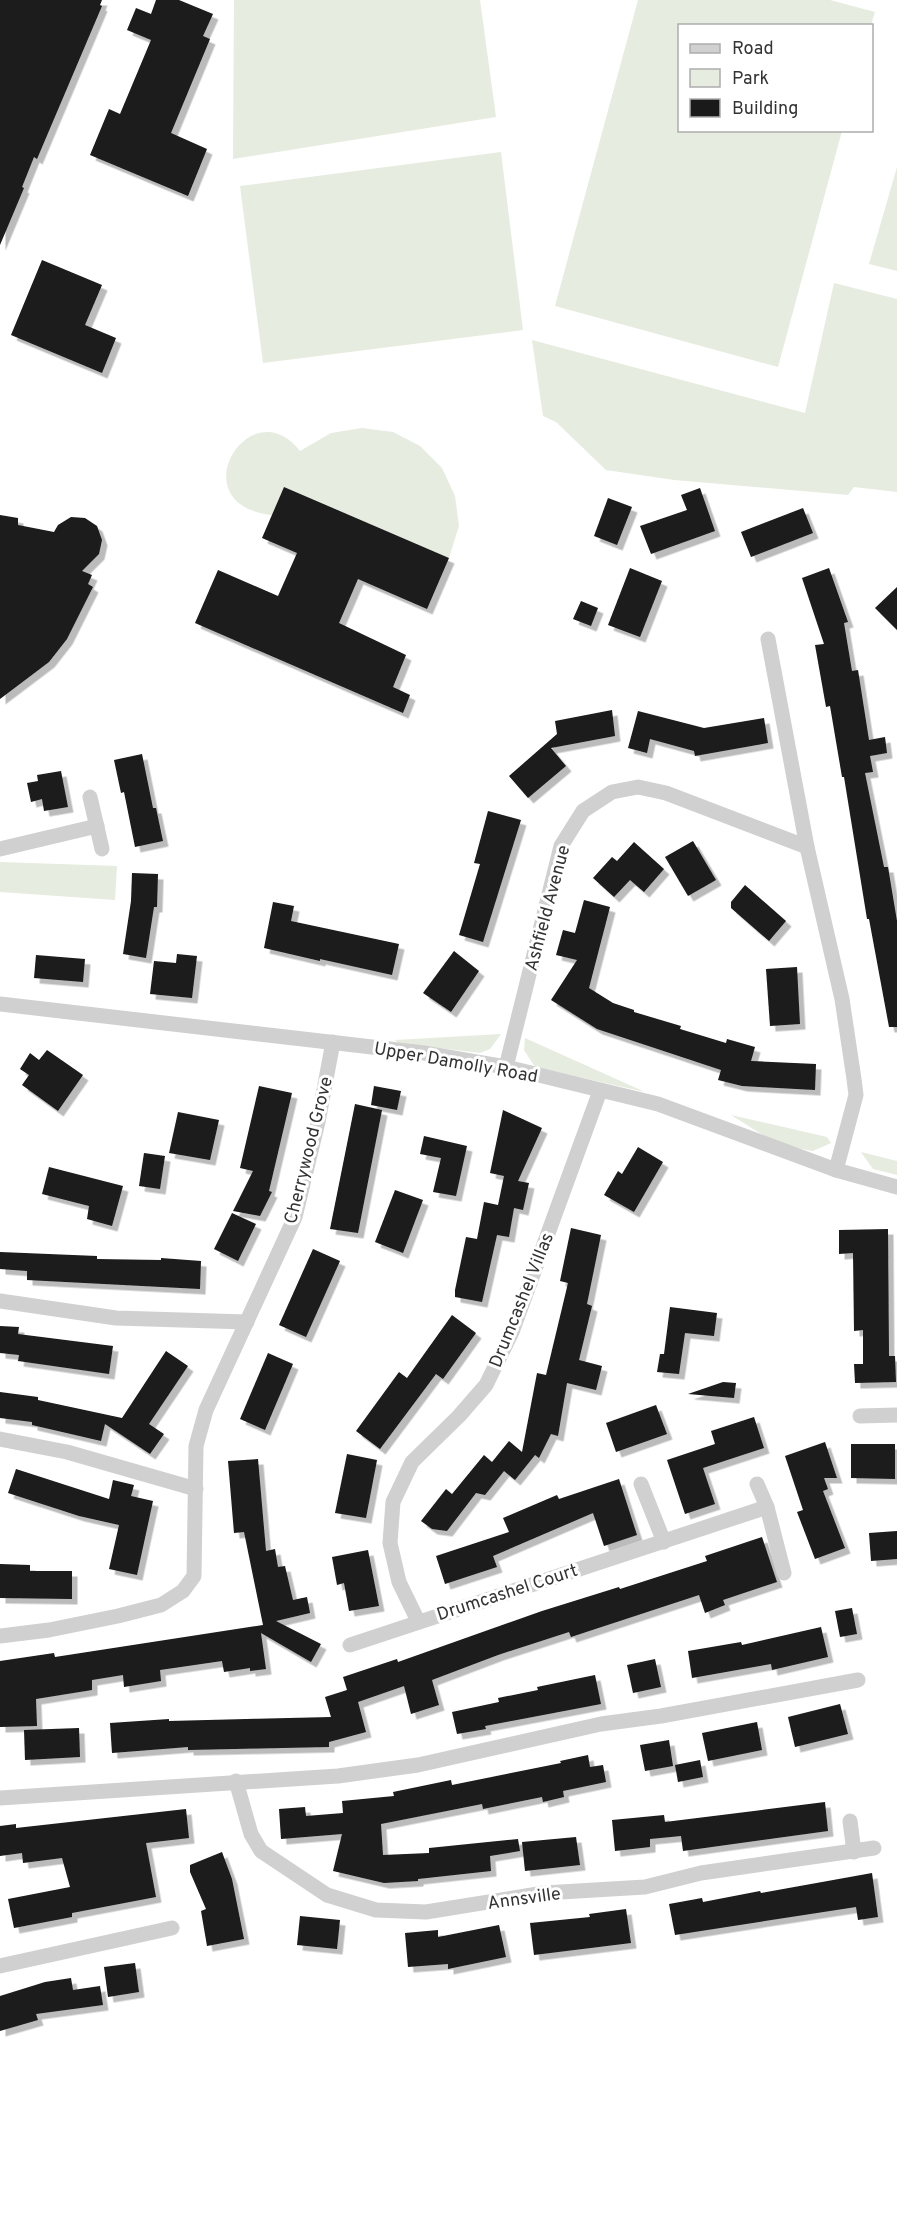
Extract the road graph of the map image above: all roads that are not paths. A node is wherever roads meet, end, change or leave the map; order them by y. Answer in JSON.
{"nodes":[{"id":1,"x":768,"y":639,"type":"dead end"},
{"id":2,"x":90,"y":797,"type":"dead end"},
{"id":3,"x":97,"y":826,"type":"junction"},
{"id":4,"x":807,"y":847,"type":"junction"},
{"id":5,"x":0,"y":849,"type":"edge"},
{"id":6,"x":102,"y":849,"type":"dead end"},
{"id":7,"x":0,"y":1004,"type":"edge"},
{"id":8,"x":333,"y":1042,"type":"junction"},
{"id":9,"x":506,"y":1067,"type":"junction"},
{"id":10,"x":600,"y":1090,"type":"junction"},
{"id":11,"x":836,"y":1170,"type":"junction"},
{"id":12,"x":897,"y":1187,"type":"edge"},
{"id":13,"x":0,"y":1301,"type":"edge"},
{"id":14,"x":247,"y":1322,"type":"junction"},
{"id":15,"x":897,"y":1415,"type":"edge"},
{"id":16,"x":860,"y":1416,"type":"dead end"},
{"id":17,"x":0,"y":1439,"type":"edge"},
{"id":18,"x":641,"y":1484,"type":"dead end"},
{"id":19,"x":757,"y":1484,"type":"dead end"},
{"id":20,"x":196,"y":1489,"type":"junction"},
{"id":21,"x":766,"y":1507,"type":"junction"},
{"id":22,"x":664,"y":1542,"type":"junction"},
{"id":23,"x":784,"y":1573,"type":"dead end"},
{"id":24,"x":418,"y":1621,"type":"junction"},
{"id":25,"x":0,"y":1636,"type":"edge"},
{"id":26,"x":350,"y":1645,"type":"dead end"},
{"id":27,"x":858,"y":1680,"type":"dead end"},
{"id":28,"x":236,"y":1781,"type":"junction"},
{"id":29,"x":0,"y":1798,"type":"edge"},
{"id":30,"x":850,"y":1821,"type":"dead end"},
{"id":31,"x":874,"y":1848,"type":"dead end"},
{"id":32,"x":854,"y":1852,"type":"junction"},
{"id":33,"x":172,"y":1928,"type":"dead end"},
{"id":34,"x":0,"y":1966,"type":"edge"}],
"edges":[{"from":1,"to":4,"type":"street"},
{"from":2,"to":3,"type":"street"},
{"from":3,"to":5,"type":"street"},
{"from":3,"to":6,"type":"street"},
{"from":4,"to":9,"type":"street","name":"Ashfield Avenue"},
{"from":4,"to":11,"type":"street"},
{"from":7,"to":8,"type":"street","name":"Upper Damolly Road"},
{"from":8,"to":9,"type":"street","name":"Upper Damolly Road"},
{"from":8,"to":14,"type":"street","name":"Cherrywood Grove"},
{"from":9,"to":10,"type":"street","name":"Upper Damolly Road"},
{"from":10,"to":11,"type":"street","name":"Upper Damolly Road"},
{"from":10,"to":24,"type":"street","name":"Drumcashel Villas"},
{"from":11,"to":12,"type":"street","name":"Upper Damolly Road"},
{"from":13,"to":14,"type":"street"},
{"from":14,"to":20,"type":"street","name":"Cherrywood Grove"},
{"from":15,"to":16,"type":"street"},
{"from":17,"to":20,"type":"street"},
{"from":18,"to":22,"type":"street"},
{"from":19,"to":21,"type":"street"},
{"from":20,"to":25,"type":"street","name":"Cherrywood Grove"},
{"from":21,"to":22,"type":"street","name":"Drumcashel Court"},
{"from":21,"to":23,"type":"street"},
{"from":22,"to":24,"type":"street","name":"Drumcashel Court"},
{"from":24,"to":26,"type":"street","name":"Drumcashel Court"},
{"from":27,"to":28,"type":"street"},
{"from":28,"to":29,"type":"street"},
{"from":28,"to":32,"type":"street","name":"Annsville"},
{"from":30,"to":32,"type":"street"},
{"from":31,"to":32,"type":"street","name":"Annsville"},
{"from":33,"to":34,"type":"street"}]}
